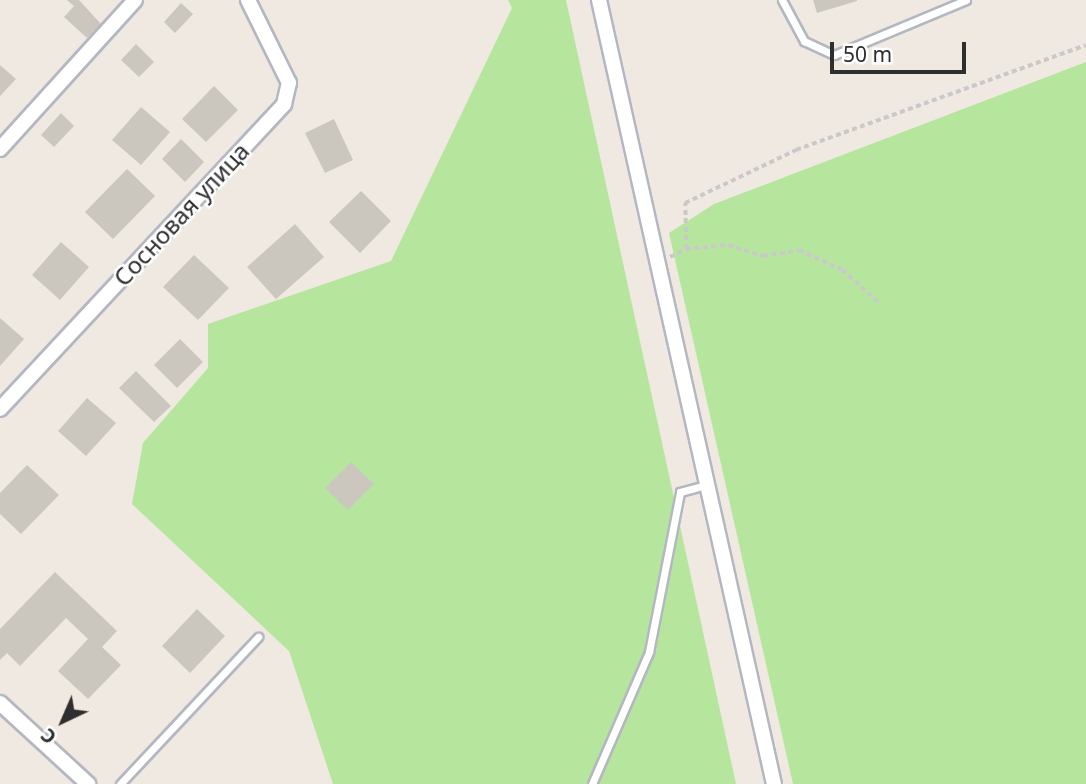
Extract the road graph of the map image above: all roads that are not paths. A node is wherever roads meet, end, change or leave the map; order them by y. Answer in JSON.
{"nodes":[{"id":1,"x":135,"y":0,"type":"edge"},
{"id":2,"x":248,"y":0,"type":"edge"},
{"id":3,"x":599,"y":0,"type":"edge"},
{"id":4,"x":782,"y":0,"type":"edge"},
{"id":5,"x":966,"y":0,"type":"edge"},
{"id":6,"x":0,"y":149,"type":"edge"},
{"id":7,"x":0,"y":409,"type":"edge"},
{"id":8,"x":710,"y":484,"type":"junction"},
{"id":9,"x":258,"y":637,"type":"dead end"},
{"id":10,"x":0,"y":703,"type":"edge"},
{"id":11,"x":88,"y":784,"type":"edge"},
{"id":12,"x":120,"y":784,"type":"edge"},
{"id":13,"x":592,"y":784,"type":"edge"},
{"id":14,"x":775,"y":784,"type":"edge"}],
"edges":[{"from":1,"to":6,"type":"street"},
{"from":2,"to":7,"type":"street","name":"Сосновая улица"},
{"from":3,"to":8,"type":"street"},
{"from":4,"to":5,"type":"lane"},
{"from":8,"to":13,"type":"lane"},
{"from":8,"to":14,"type":"street"},
{"from":9,"to":12,"type":"lane"},
{"from":10,"to":11,"type":"street"}]}
